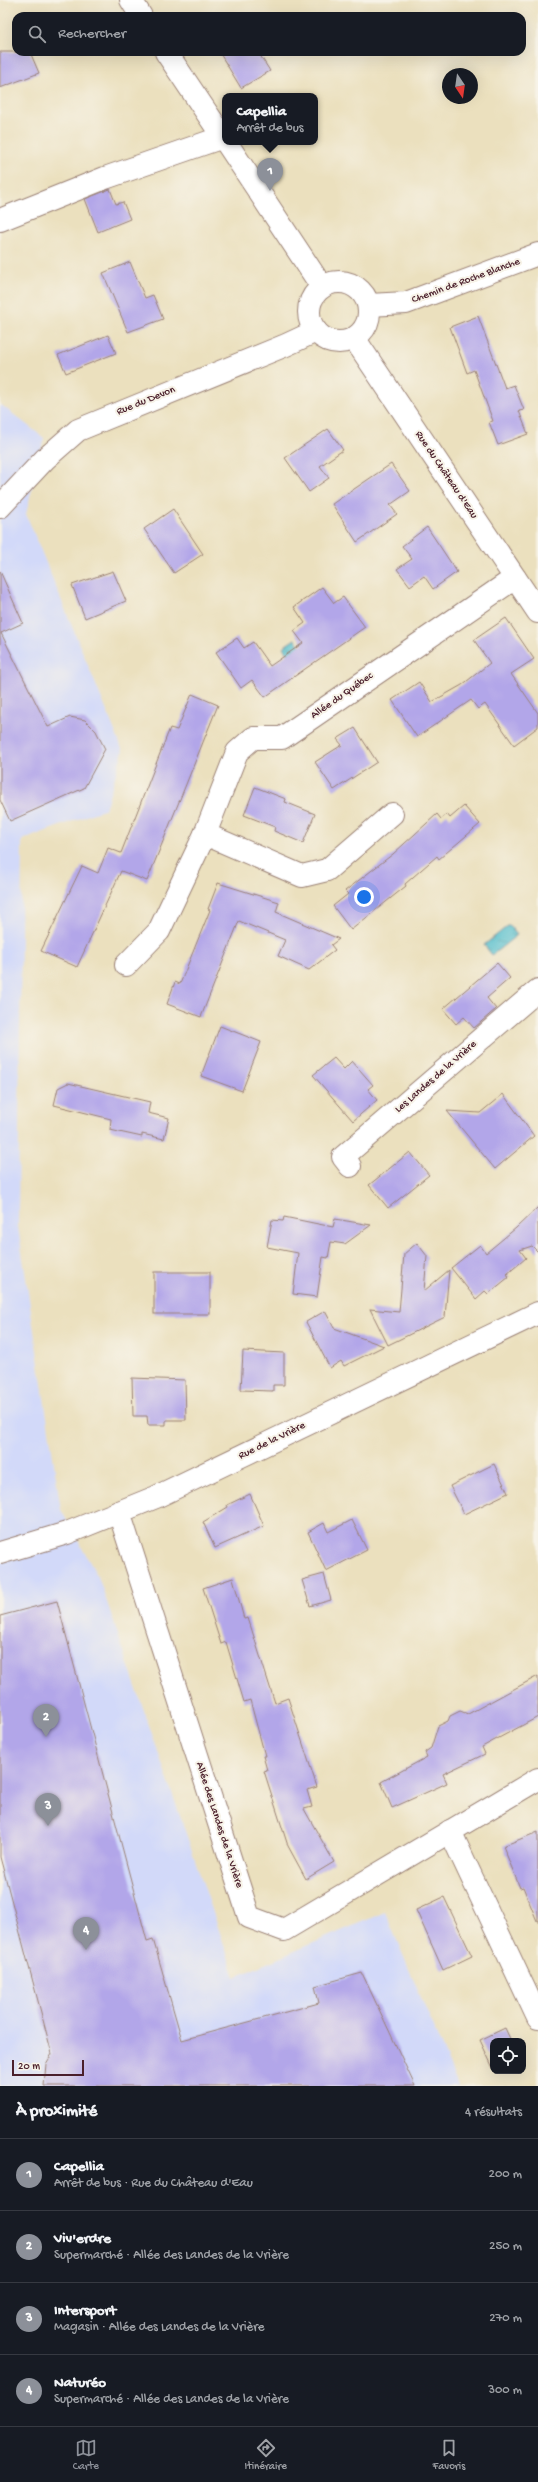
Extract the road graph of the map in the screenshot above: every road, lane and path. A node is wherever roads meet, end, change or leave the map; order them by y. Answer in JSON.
{"nodes":[{"id":1,"x":131,"y":0,"type":"edge"},
{"id":2,"x":139,"y":12,"type":"edge"},
{"id":3,"x":169,"y":56,"type":"edge"},
{"id":4,"x":222,"y":136,"type":"edge"},
{"id":5,"x":222,"y":141,"type":"edge"},
{"id":6,"x":228,"y":145,"type":"edge"},
{"id":7,"x":0,"y":220,"type":"edge"},
{"id":8,"x":538,"y":254,"type":"edge"},
{"id":9,"x":322,"y":287,"type":"junction"},
{"id":10,"x":369,"y":305,"type":"junction"},
{"id":11,"x":316,"y":331,"type":"junction"},
{"id":12,"x":354,"y":338,"type":"junction"},
{"id":13,"x":0,"y":507,"type":"edge"},
{"id":14,"x":515,"y":578,"type":"junction"},
{"id":15,"x":538,"y":612,"type":"edge"},
{"id":16,"x":392,"y":814,"type":"dead end"},
{"id":17,"x":205,"y":834,"type":"junction"},
{"id":18,"x":126,"y":965,"type":"dead end"},
{"id":19,"x":538,"y":990,"type":"edge"},
{"id":20,"x":350,"y":1166,"type":"dead end"},
{"id":21,"x":538,"y":1313,"type":"edge"},
{"id":22,"x":119,"y":1512,"type":"junction"},
{"id":23,"x":0,"y":1553,"type":"edge"},
{"id":24,"x":538,"y":1779,"type":"edge"},
{"id":25,"x":450,"y":1831,"type":"junction"},
{"id":26,"x":538,"y":2018,"type":"edge"}],
"edges":[{"from":1,"to":2,"type":"street"},
{"from":3,"to":4,"type":"street"},
{"from":5,"to":7,"type":"street"},
{"from":6,"to":9,"type":"street"},
{"from":8,"to":10,"type":"street","name":"Chemin de Roche Blanche"},
{"from":9,"to":10,"type":"street"},
{"from":9,"to":11,"type":"street"},
{"from":10,"to":12,"type":"street"},
{"from":11,"to":12,"type":"street"},
{"from":11,"to":13,"type":"street","name":"Rue du Devon"},
{"from":12,"to":14,"type":"street","name":"Rue du Château d'Eau"},
{"from":14,"to":15,"type":"street","name":"Rue du Château d'Eau"},
{"from":14,"to":17,"type":"street","name":"Allée du Québec"},
{"from":16,"to":17,"type":"street"},
{"from":17,"to":18,"type":"street","name":"Allée du Québec"},
{"from":19,"to":20,"type":"street","name":"Les Landes de la Vrière"},
{"from":21,"to":22,"type":"street","name":"Rue de la Vrière"},
{"from":22,"to":23,"type":"street","name":"Rue de la Vrière"},
{"from":22,"to":25,"type":"street","name":"Allée des Landes de la Vrière"},
{"from":24,"to":25,"type":"street","name":"Allée des Landes de la Vrière"},
{"from":25,"to":26,"type":"street"}]}
